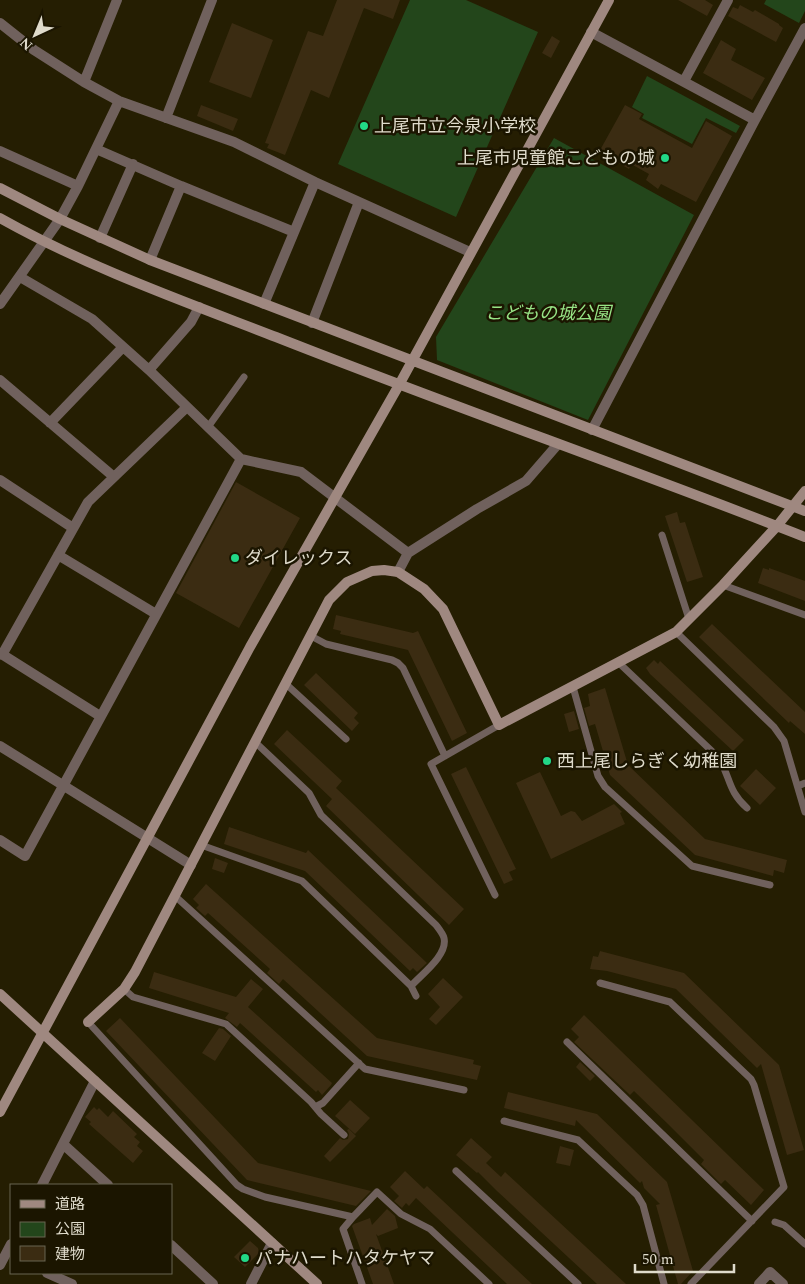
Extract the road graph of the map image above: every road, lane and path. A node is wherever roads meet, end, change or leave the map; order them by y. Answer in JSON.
{"nodes":[{"id":1,"x":117,"y":0,"type":"edge"},
{"id":2,"x":212,"y":0,"type":"edge"},
{"id":3,"x":608,"y":0,"type":"edge"},
{"id":4,"x":728,"y":0,"type":"edge"},
{"id":5,"x":0,"y":22,"type":"edge"},
{"id":6,"x":805,"y":28,"type":"edge"},
{"id":7,"x":591,"y":32,"type":"junction"},
{"id":8,"x":684,"y":81,"type":"junction"},
{"id":9,"x":84,"y":82,"type":"junction"},
{"id":10,"x":120,"y":101,"type":"junction"},
{"id":11,"x":166,"y":118,"type":"junction"},
{"id":12,"x":755,"y":120,"type":"junction"},
{"id":13,"x":96,"y":149,"type":"junction"},
{"id":14,"x":0,"y":151,"type":"edge"},
{"id":15,"x":133,"y":164,"type":"junction"},
{"id":16,"x":315,"y":182,"type":"junction"},
{"id":17,"x":78,"y":186,"type":"junction"},
{"id":18,"x":181,"y":186,"type":"junction"},
{"id":19,"x":0,"y":188,"type":"edge"},
{"id":20,"x":359,"y":202,"type":"junction"},
{"id":21,"x":0,"y":218,"type":"edge"},
{"id":22,"x":60,"y":219,"type":"junction"},
{"id":23,"x":294,"y":232,"type":"junction"},
{"id":24,"x":100,"y":238,"type":"junction"},
{"id":25,"x":45,"y":242,"type":"junction"},
{"id":26,"x":470,"y":252,"type":"junction"},
{"id":27,"x":150,"y":260,"type":"junction"},
{"id":28,"x":20,"y":277,"type":"junction"},
{"id":29,"x":0,"y":304,"type":"edge"},
{"id":30,"x":264,"y":304,"type":"junction"},
{"id":31,"x":199,"y":307,"type":"junction"},
{"id":32,"x":312,"y":323,"type":"junction"},
{"id":33,"x":123,"y":347,"type":"junction"},
{"id":34,"x":411,"y":361,"type":"junction"},
{"id":35,"x":149,"y":370,"type":"junction"},
{"id":36,"x":244,"y":377,"type":"dead end"},
{"id":37,"x":0,"y":380,"type":"edge"},
{"id":38,"x":399,"y":385,"type":"junction"},
{"id":39,"x":187,"y":407,"type":"junction"},
{"id":40,"x":50,"y":423,"type":"junction"},
{"id":41,"x":208,"y":427,"type":"junction"},
{"id":42,"x":592,"y":430,"type":"junction"},
{"id":43,"x":558,"y":444,"type":"junction"},
{"id":44,"x":241,"y":459,"type":"junction"},
{"id":45,"x":114,"y":477,"type":"junction"},
{"id":46,"x":0,"y":480,"type":"edge"},
{"id":47,"x":805,"y":491,"type":"edge"},
{"id":48,"x":335,"y":498,"type":"junction"},
{"id":49,"x":793,"y":506,"type":"junction"},
{"id":50,"x":805,"y":511,"type":"edge"},
{"id":51,"x":776,"y":526,"type":"junction"},
{"id":52,"x":73,"y":528,"type":"junction"},
{"id":53,"x":662,"y":535,"type":"dead end"},
{"id":54,"x":805,"y":537,"type":"edge"},
{"id":55,"x":408,"y":553,"type":"junction"},
{"id":56,"x":58,"y":555,"type":"junction"},
{"id":57,"x":398,"y":572,"type":"junction"},
{"id":58,"x":723,"y":584,"type":"junction"},
{"id":59,"x":156,"y":614,"type":"junction"},
{"id":60,"x":805,"y":615,"type":"edge"},
{"id":61,"x":689,"y":619,"type":"junction"},
{"id":62,"x":676,"y":632,"type":"junction"},
{"id":63,"x":310,"y":636,"type":"junction"},
{"id":64,"x":1,"y":654,"type":"edge"},
{"id":65,"x":619,"y":663,"type":"junction"},
{"id":66,"x":286,"y":684,"type":"junction"},
{"id":67,"x":573,"y":687,"type":"junction"},
{"id":68,"x":100,"y":716,"type":"junction"},
{"id":69,"x":499,"y":725,"type":"junction"},
{"id":70,"x":346,"y":739,"type":"dead end"},
{"id":71,"x":255,"y":742,"type":"junction"},
{"id":72,"x":0,"y":746,"type":"edge"},
{"id":73,"x":445,"y":756,"type":"junction"},
{"id":74,"x":805,"y":784,"type":"edge"},
{"id":75,"x":62,"y":786,"type":"junction"},
{"id":76,"x":798,"y":786,"type":"junction"},
{"id":77,"x":747,"y":808,"type":"dead end"},
{"id":78,"x":805,"y":812,"type":"edge"},
{"id":79,"x":147,"y":837,"type":"junction"},
{"id":80,"x":0,"y":840,"type":"edge"},
{"id":81,"x":201,"y":846,"type":"junction"},
{"id":82,"x":191,"y":865,"type":"junction"},
{"id":83,"x":770,"y":885,"type":"dead end"},
{"id":84,"x":495,"y":895,"type":"dead end"},
{"id":85,"x":175,"y":896,"type":"junction"},
{"id":86,"x":600,"y":983,"type":"dead end"},
{"id":87,"x":412,"y":986,"type":"junction"},
{"id":88,"x":124,"y":990,"type":"junction"},
{"id":89,"x":0,"y":994,"type":"edge"},
{"id":90,"x":416,"y":996,"type":"dead end"},
{"id":91,"x":88,"y":1022,"type":"joint"},
{"id":92,"x":42,"y":1034,"type":"junction"},
{"id":93,"x":567,"y":1042,"type":"dead end"},
{"id":94,"x":360,"y":1064,"type":"junction"},
{"id":95,"x":95,"y":1081,"type":"junction"},
{"id":96,"x":464,"y":1090,"type":"dead end"},
{"id":97,"x":315,"y":1107,"type":"junction"},
{"id":98,"x":0,"y":1112,"type":"edge"},
{"id":99,"x":504,"y":1121,"type":"dead end"},
{"id":100,"x":344,"y":1135,"type":"dead end"},
{"id":101,"x":63,"y":1144,"type":"junction"},
{"id":102,"x":456,"y":1171,"type":"dead end"},
{"id":103,"x":43,"y":1184,"type":"edge"},
{"id":104,"x":106,"y":1184,"type":"edge"},
{"id":105,"x":353,"y":1217,"type":"junction"},
{"id":106,"x":752,"y":1221,"type":"junction"},
{"id":107,"x":775,"y":1222,"type":"dead end"},
{"id":108,"x":272,"y":1243,"type":"junction"},
{"id":109,"x":805,"y":1244,"type":"edge"},
{"id":110,"x":172,"y":1246,"type":"edge"},
{"id":111,"x":6,"y":1254,"type":"edge"},
{"id":112,"x":0,"y":1265,"type":"edge"},
{"id":113,"x":60,"y":1275,"type":"edge"},
{"id":114,"x":72,"y":1284,"type":"edge"},
{"id":115,"x":213,"y":1284,"type":"edge"},
{"id":116,"x":251,"y":1284,"type":"edge"},
{"id":117,"x":317,"y":1284,"type":"edge"},
{"id":118,"x":362,"y":1284,"type":"edge"},
{"id":119,"x":489,"y":1284,"type":"edge"},
{"id":120,"x":578,"y":1284,"type":"edge"},
{"id":121,"x":664,"y":1284,"type":"edge"},
{"id":122,"x":691,"y":1284,"type":"edge"},
{"id":123,"x":759,"y":1284,"type":"edge"},
{"id":124,"x":783,"y":1284,"type":"edge"}],
"edges":[{"from":1,"to":9,"type":"street"},
{"from":2,"to":11,"type":"street"},
{"from":3,"to":7,"type":"street"},
{"from":4,"to":8,"type":"street"},
{"from":5,"to":9,"type":"street"},
{"from":6,"to":12,"type":"street"},
{"from":7,"to":8,"type":"street"},
{"from":7,"to":26,"type":"street"},
{"from":8,"to":12,"type":"street"},
{"from":9,"to":10,"type":"street"},
{"from":10,"to":11,"type":"street"},
{"from":10,"to":13,"type":"street"},
{"from":11,"to":16,"type":"street"},
{"from":12,"to":42,"type":"street"},
{"from":13,"to":15,"type":"street"},
{"from":13,"to":17,"type":"street"},
{"from":14,"to":17,"type":"street"},
{"from":15,"to":18,"type":"street"},
{"from":15,"to":24,"type":"street"},
{"from":16,"to":20,"type":"street"},
{"from":16,"to":23,"type":"street"},
{"from":17,"to":22,"type":"street"},
{"from":18,"to":23,"type":"street"},
{"from":18,"to":27,"type":"street"},
{"from":19,"to":22,"type":"street"},
{"from":20,"to":26,"type":"street"},
{"from":20,"to":32,"type":"street"},
{"from":21,"to":25,"type":"street"},
{"from":22,"to":24,"type":"street"},
{"from":22,"to":25,"type":"street"},
{"from":23,"to":30,"type":"street"},
{"from":24,"to":27,"type":"street"},
{"from":25,"to":28,"type":"street"},
{"from":25,"to":31,"type":"street"},
{"from":26,"to":34,"type":"street"},
{"from":27,"to":30,"type":"street"},
{"from":28,"to":29,"type":"street"},
{"from":28,"to":33,"type":"street"},
{"from":30,"to":32,"type":"street"},
{"from":31,"to":35,"type":"street"},
{"from":31,"to":38,"type":"street"},
{"from":32,"to":34,"type":"street"},
{"from":33,"to":35,"type":"street"},
{"from":33,"to":40,"type":"street"},
{"from":34,"to":38,"type":"street"},
{"from":34,"to":42,"type":"street"},
{"from":35,"to":39,"type":"street"},
{"from":36,"to":41,"type":"lane"},
{"from":37,"to":40,"type":"street"},
{"from":38,"to":43,"type":"street"},
{"from":38,"to":48,"type":"street"},
{"from":39,"to":41,"type":"street"},
{"from":39,"to":45,"type":"street"},
{"from":40,"to":45,"type":"street"},
{"from":41,"to":44,"type":"street"},
{"from":42,"to":49,"type":"street"},
{"from":43,"to":51,"type":"street"},
{"from":43,"to":55,"type":"street"},
{"from":44,"to":48,"type":"street"},
{"from":44,"to":59,"type":"street"},
{"from":45,"to":52,"type":"street"},
{"from":46,"to":52,"type":"street"},
{"from":47,"to":49,"type":"street"},
{"from":48,"to":55,"type":"street"},
{"from":48,"to":79,"type":"street"},
{"from":49,"to":50,"type":"street"},
{"from":49,"to":51,"type":"street"},
{"from":51,"to":54,"type":"street"},
{"from":51,"to":58,"type":"street"},
{"from":52,"to":56,"type":"street"},
{"from":53,"to":61,"type":"lane"},
{"from":55,"to":57,"type":"street"},
{"from":56,"to":59,"type":"street"},
{"from":56,"to":64,"type":"street"},
{"from":57,"to":63,"type":"street"},
{"from":57,"to":69,"type":"street"},
{"from":58,"to":60,"type":"lane"},
{"from":58,"to":61,"type":"street"},
{"from":59,"to":68,"type":"street"},
{"from":61,"to":62,"type":"street"},
{"from":62,"to":65,"type":"street"},
{"from":62,"to":76,"type":"lane"},
{"from":63,"to":66,"type":"street"},
{"from":63,"to":73,"type":"lane"},
{"from":64,"to":68,"type":"street"},
{"from":65,"to":67,"type":"street"},
{"from":65,"to":77,"type":"lane"},
{"from":66,"to":70,"type":"lane"},
{"from":66,"to":71,"type":"street"},
{"from":67,"to":69,"type":"street"},
{"from":67,"to":83,"type":"lane"},
{"from":68,"to":75,"type":"street"},
{"from":69,"to":73,"type":"lane"},
{"from":71,"to":81,"type":"street"},
{"from":71,"to":87,"type":"lane"},
{"from":72,"to":75,"type":"street"},
{"from":73,"to":84,"type":"lane"},
{"from":74,"to":76,"type":"lane"},
{"from":75,"to":79,"type":"street"},
{"from":75,"to":80,"type":"street"},
{"from":76,"to":78,"type":"lane"},
{"from":79,"to":82,"type":"street"},
{"from":79,"to":92,"type":"street"},
{"from":81,"to":82,"type":"street"},
{"from":81,"to":87,"type":"lane"},
{"from":82,"to":85,"type":"street"},
{"from":85,"to":88,"type":"street"},
{"from":85,"to":94,"type":"lane"},
{"from":86,"to":106,"type":"lane"},
{"from":87,"to":90,"type":"lane"},
{"from":88,"to":91,"type":"street"},
{"from":88,"to":97,"type":"lane"},
{"from":89,"to":92,"type":"street"},
{"from":91,"to":105,"type":"lane"},
{"from":92,"to":95,"type":"street"},
{"from":92,"to":98,"type":"street"},
{"from":93,"to":106,"type":"lane"},
{"from":94,"to":96,"type":"lane"},
{"from":94,"to":97,"type":"lane"},
{"from":95,"to":101,"type":"street"},
{"from":95,"to":108,"type":"street"},
{"from":97,"to":100,"type":"lane"},
{"from":99,"to":121,"type":"lane"},
{"from":101,"to":103,"type":"street"},
{"from":101,"to":104,"type":"street"},
{"from":102,"to":120,"type":"lane"},
{"from":105,"to":118,"type":"lane"},
{"from":105,"to":119,"type":"lane"},
{"from":106,"to":122,"type":"lane"},
{"from":107,"to":109,"type":"lane"},
{"from":108,"to":116,"type":"street"},
{"from":108,"to":117,"type":"street"},
{"from":110,"to":115,"type":"street"},
{"from":111,"to":112,"type":"street"},
{"from":113,"to":114,"type":"street"},
{"from":123,"to":124,"type":"street"}]}
